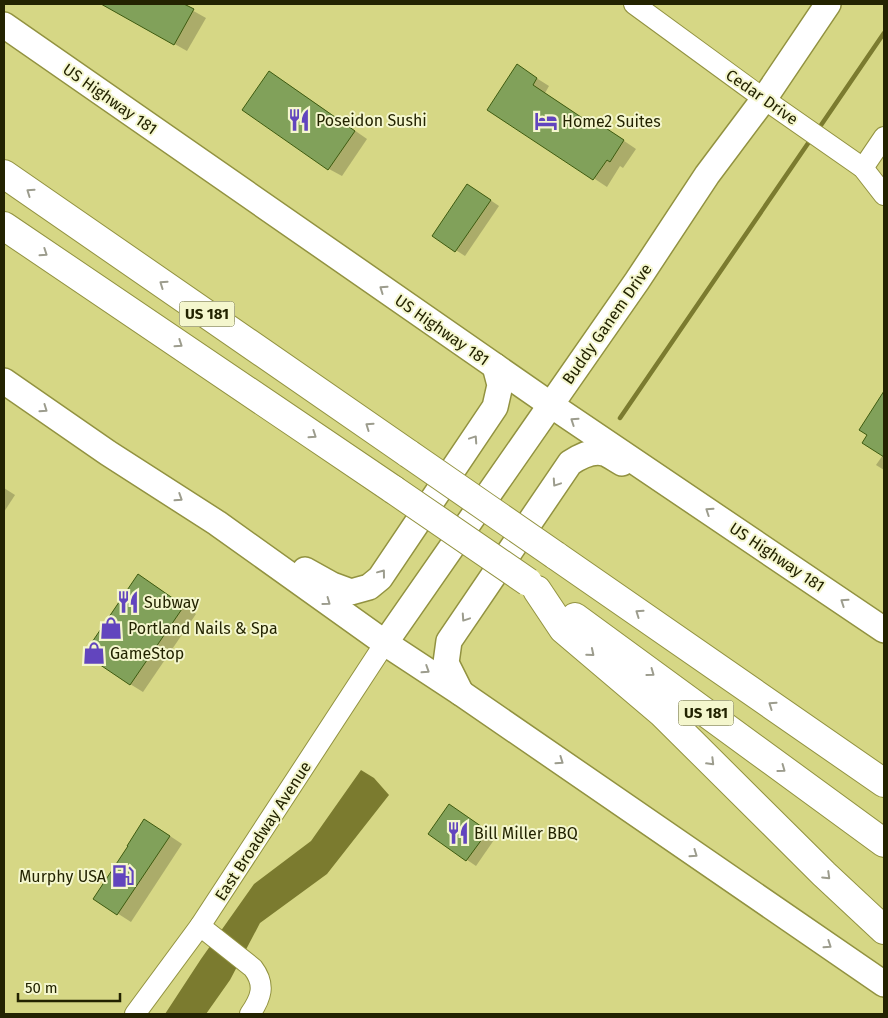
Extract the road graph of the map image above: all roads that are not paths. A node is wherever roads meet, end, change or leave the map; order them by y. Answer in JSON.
{"nodes":[{"id":1,"x":634,"y":4,"type":"edge"},
{"id":2,"x":828,"y":4,"type":"edge"},
{"id":3,"x":4,"y":25,"type":"edge"},
{"id":4,"x":764,"y":99,"type":"junction"},
{"id":5,"x":884,"y":137,"type":"edge"},
{"id":6,"x":863,"y":168,"type":"junction"},
{"id":7,"x":4,"y":174,"type":"edge"},
{"id":8,"x":884,"y":195,"type":"edge"},
{"id":9,"x":4,"y":226,"type":"edge"},
{"id":10,"x":495,"y":366,"type":"junction"},
{"id":11,"x":4,"y":381,"type":"edge"},
{"id":12,"x":551,"y":405,"type":"junction"},
{"id":13,"x":686,"y":496,"type":"junction"},
{"id":14,"x":217,"y":523,"type":"junction"},
{"id":15,"x":533,"y":586,"type":"junction"},
{"id":16,"x":884,"y":630,"type":"edge"},
{"id":17,"x":384,"y":644,"type":"junction"},
{"id":18,"x":461,"y":692,"type":"junction"},
{"id":19,"x":873,"y":770,"type":"edge"},
{"id":20,"x":884,"y":782,"type":"edge"},
{"id":21,"x":884,"y":843,"type":"edge"},
{"id":22,"x":884,"y":930,"type":"edge"},
{"id":23,"x":208,"y":932,"type":"junction"},
{"id":24,"x":884,"y":984,"type":"edge"},
{"id":25,"x":135,"y":1014,"type":"edge"},
{"id":26,"x":250,"y":1014,"type":"edge"}],
"edges":[{"from":1,"to":4,"type":"street","name":"Cedar Drive"},
{"from":2,"to":4,"type":"main road","name":"Buddy Ganem Drive"},
{"from":10,"to":3,"type":"main road","name":"US Highway 181","one_way":true},
{"from":4,"to":6,"type":"street","name":"Cedar Drive"},
{"from":4,"to":12,"type":"main road","name":"Buddy Ganem Drive"},
{"from":5,"to":6,"type":"street"},
{"from":6,"to":8,"type":"street","name":"Cedar Drive"},
{"from":19,"to":7,"type":"highway","number":"US 181","one_way":true,"bridge":true},
{"from":9,"to":15,"type":"highway","number":"US 181","one_way":true,"bridge":true},
{"from":10,"to":12,"type":"main road","name":"US Highway 181"},
{"from":14,"to":10,"type":"main road","one_way":true},
{"from":11,"to":14,"type":"main road","one_way":true},
{"from":13,"to":12,"type":"main road","name":"US Highway 181","one_way":true},
{"from":12,"to":17,"type":"main road","name":"Buddy Ganem Drive"},
{"from":16,"to":13,"type":"main road","name":"US Highway 181","one_way":true},
{"from":13,"to":18,"type":"main road","one_way":true},
{"from":14,"to":17,"type":"main road","one_way":true},
{"from":15,"to":21,"type":"highway","number":"US 181","one_way":true},
{"from":15,"to":22,"type":"highway","one_way":true},
{"from":17,"to":18,"type":"main road","one_way":true},
{"from":17,"to":23,"type":"street","name":"East Broadway Avenue"},
{"from":18,"to":24,"type":"main road","one_way":true},
{"from":19,"to":20,"type":"highway","number":"US 181"},
{"from":23,"to":25,"type":"street","name":"East Broadway Avenue"},
{"from":23,"to":26,"type":"street"}]}
